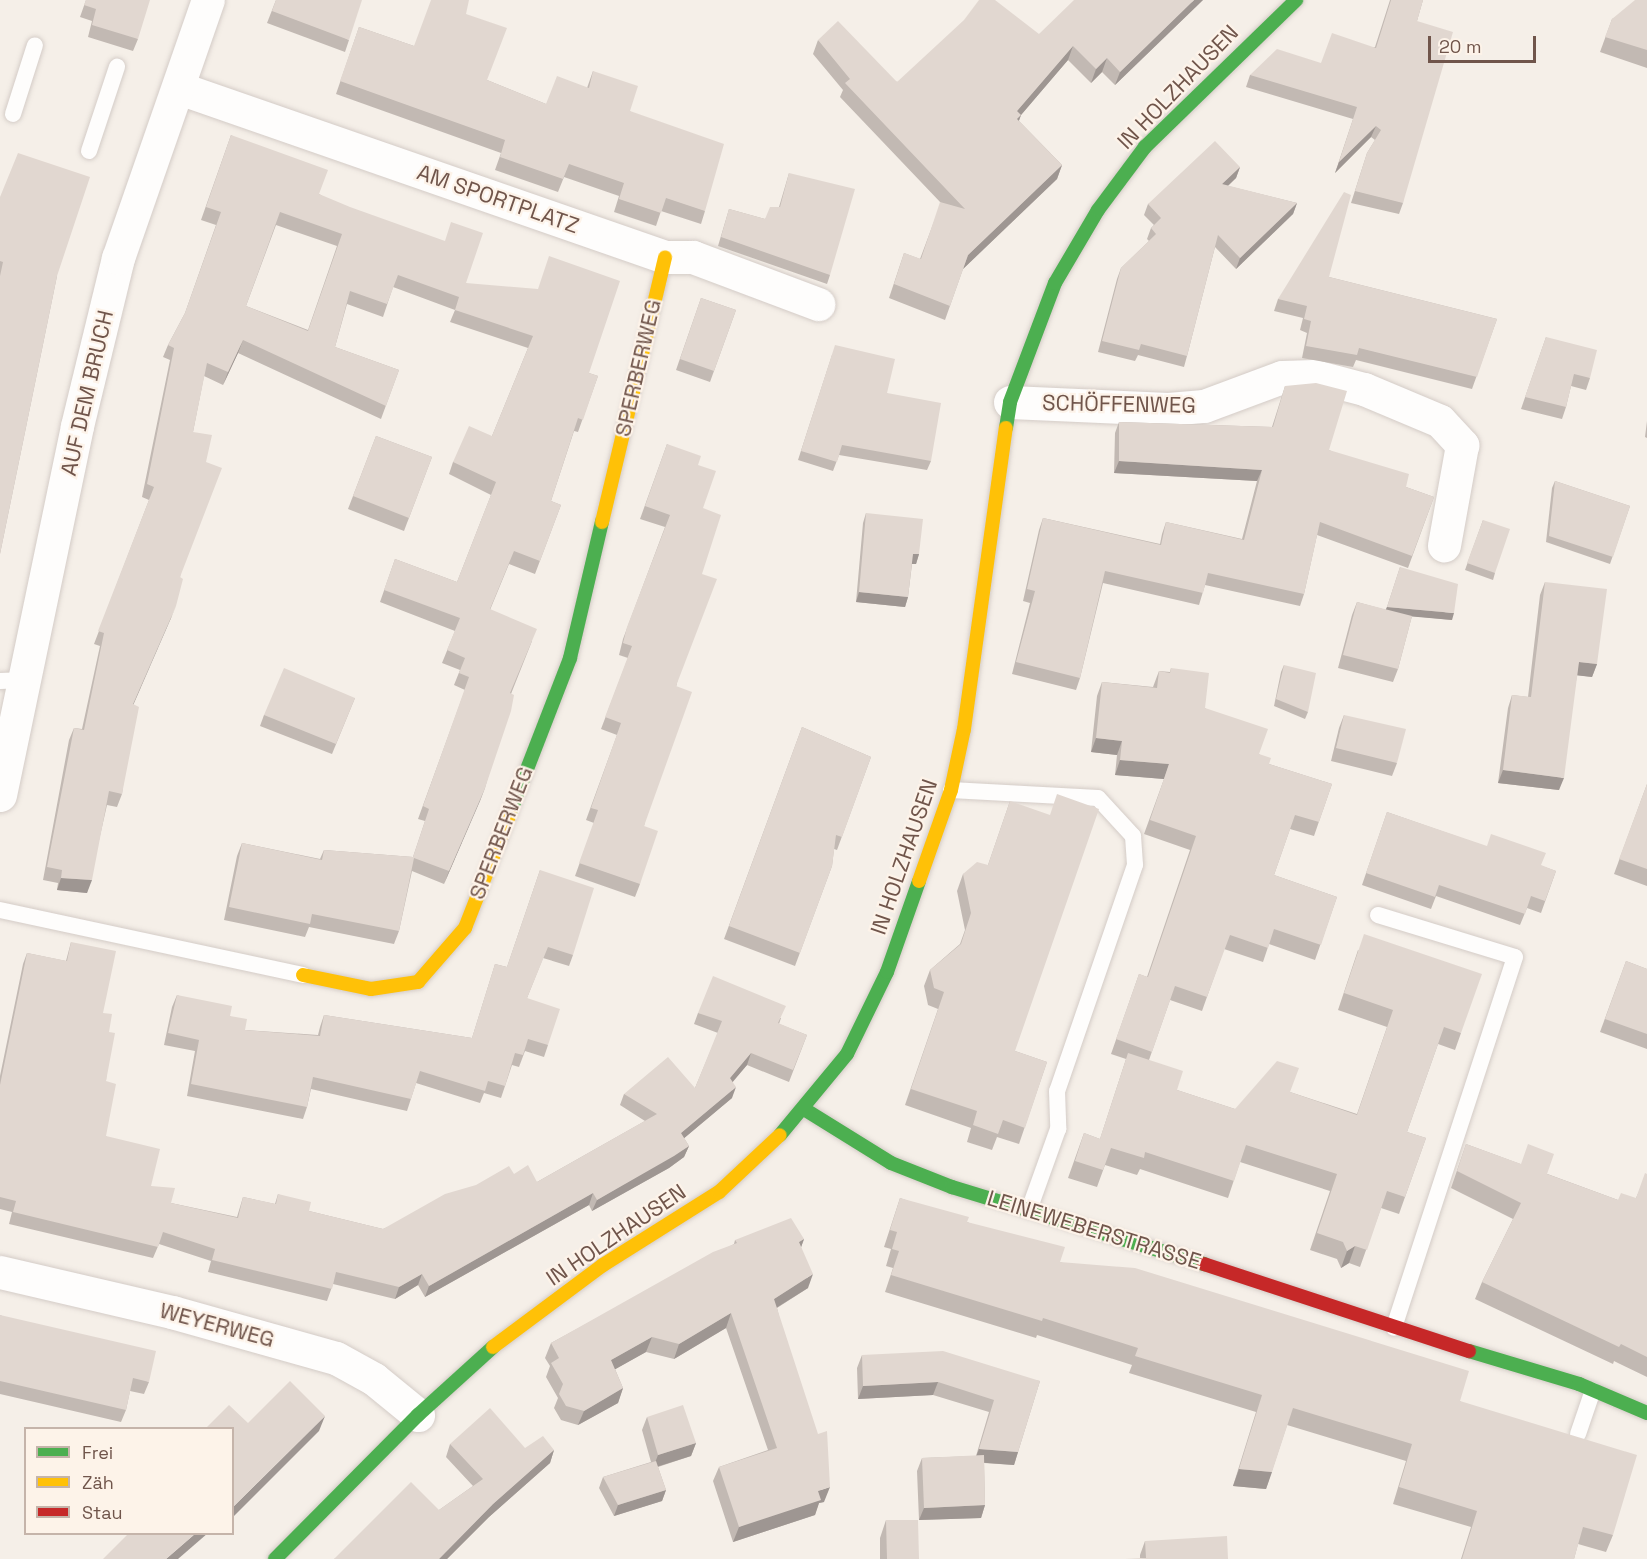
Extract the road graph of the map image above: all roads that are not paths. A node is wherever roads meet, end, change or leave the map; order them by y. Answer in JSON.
{"nodes":[{"id":1,"x":208,"y":0,"type":"edge"},
{"id":2,"x":1296,"y":0,"type":"edge"},
{"id":3,"x":35,"y":45,"type":"dead end"},
{"id":4,"x":117,"y":67,"type":"dead end"},
{"id":5,"x":179,"y":88,"type":"junction"},
{"id":6,"x":13,"y":114,"type":"dead end"},
{"id":7,"x":89,"y":151,"type":"dead end"},
{"id":8,"x":665,"y":257,"type":"junction"},
{"id":9,"x":818,"y":304,"type":"dead end"},
{"id":10,"x":1010,"y":402,"type":"junction"},
{"id":11,"x":1444,"y":545,"type":"dead end"},
{"id":12,"x":13,"y":680,"type":"edge"},
{"id":13,"x":951,"y":790,"type":"junction"},
{"id":14,"x":0,"y":795,"type":"edge"},
{"id":15,"x":0,"y":910,"type":"edge"},
{"id":16,"x":1378,"y":915,"type":"dead end"},
{"id":17,"x":303,"y":975,"type":"joint"},
{"id":18,"x":804,"y":1109,"type":"junction"},
{"id":19,"x":1029,"y":1210,"type":"junction"},
{"id":20,"x":0,"y":1272,"type":"edge"},
{"id":21,"x":1395,"y":1328,"type":"junction"},
{"id":22,"x":1593,"y":1390,"type":"junction"},
{"id":23,"x":1647,"y":1413,"type":"edge"},
{"id":24,"x":418,"y":1415,"type":"junction"},
{"id":25,"x":1578,"y":1434,"type":"edge"},
{"id":26,"x":275,"y":1559,"type":"edge"}],
"edges":[{"from":1,"to":5,"type":"street","name":"AUF DEM BRUCH"},
{"from":2,"to":10,"type":"street","name":"IN HOLZHAUSEN"},
{"from":3,"to":6,"type":"lane"},
{"from":4,"to":7,"type":"lane"},
{"from":5,"to":8,"type":"street","name":"AM SPORTPLATZ"},
{"from":5,"to":12,"type":"street","name":"AUF DEM BRUCH"},
{"from":8,"to":9,"type":"street","name":"AM SPORTPLATZ"},
{"from":8,"to":17,"type":"street","name":"SPERBERWEG"},
{"from":10,"to":11,"type":"street","name":"SCHÖFFENWEG"},
{"from":10,"to":13,"type":"street","name":"IN HOLZHAUSEN"},
{"from":12,"to":14,"type":"street","name":"AUF DEM BRUCH"},
{"from":13,"to":18,"type":"street","name":"IN HOLZHAUSEN"},
{"from":13,"to":19,"type":"lane"},
{"from":15,"to":17,"type":"lane","name":"SPERBERWEG"},
{"from":16,"to":21,"type":"lane"},
{"from":18,"to":19,"type":"street","name":"LEINEWEBERSTRASSE"},
{"from":18,"to":24,"type":"street","name":"IN HOLZHAUSEN"},
{"from":19,"to":21,"type":"street","name":"LEINEWEBERSTRASSE"},
{"from":20,"to":24,"type":"street","name":"WEYERWEG"},
{"from":21,"to":22,"type":"street","name":"LEINEWEBERSTRASSE"},
{"from":22,"to":23,"type":"street","name":"LEINEWEBERSTRASSE"},
{"from":22,"to":25,"type":"lane"},
{"from":24,"to":26,"type":"street","name":"IN HOLZHAUSEN"}]}
